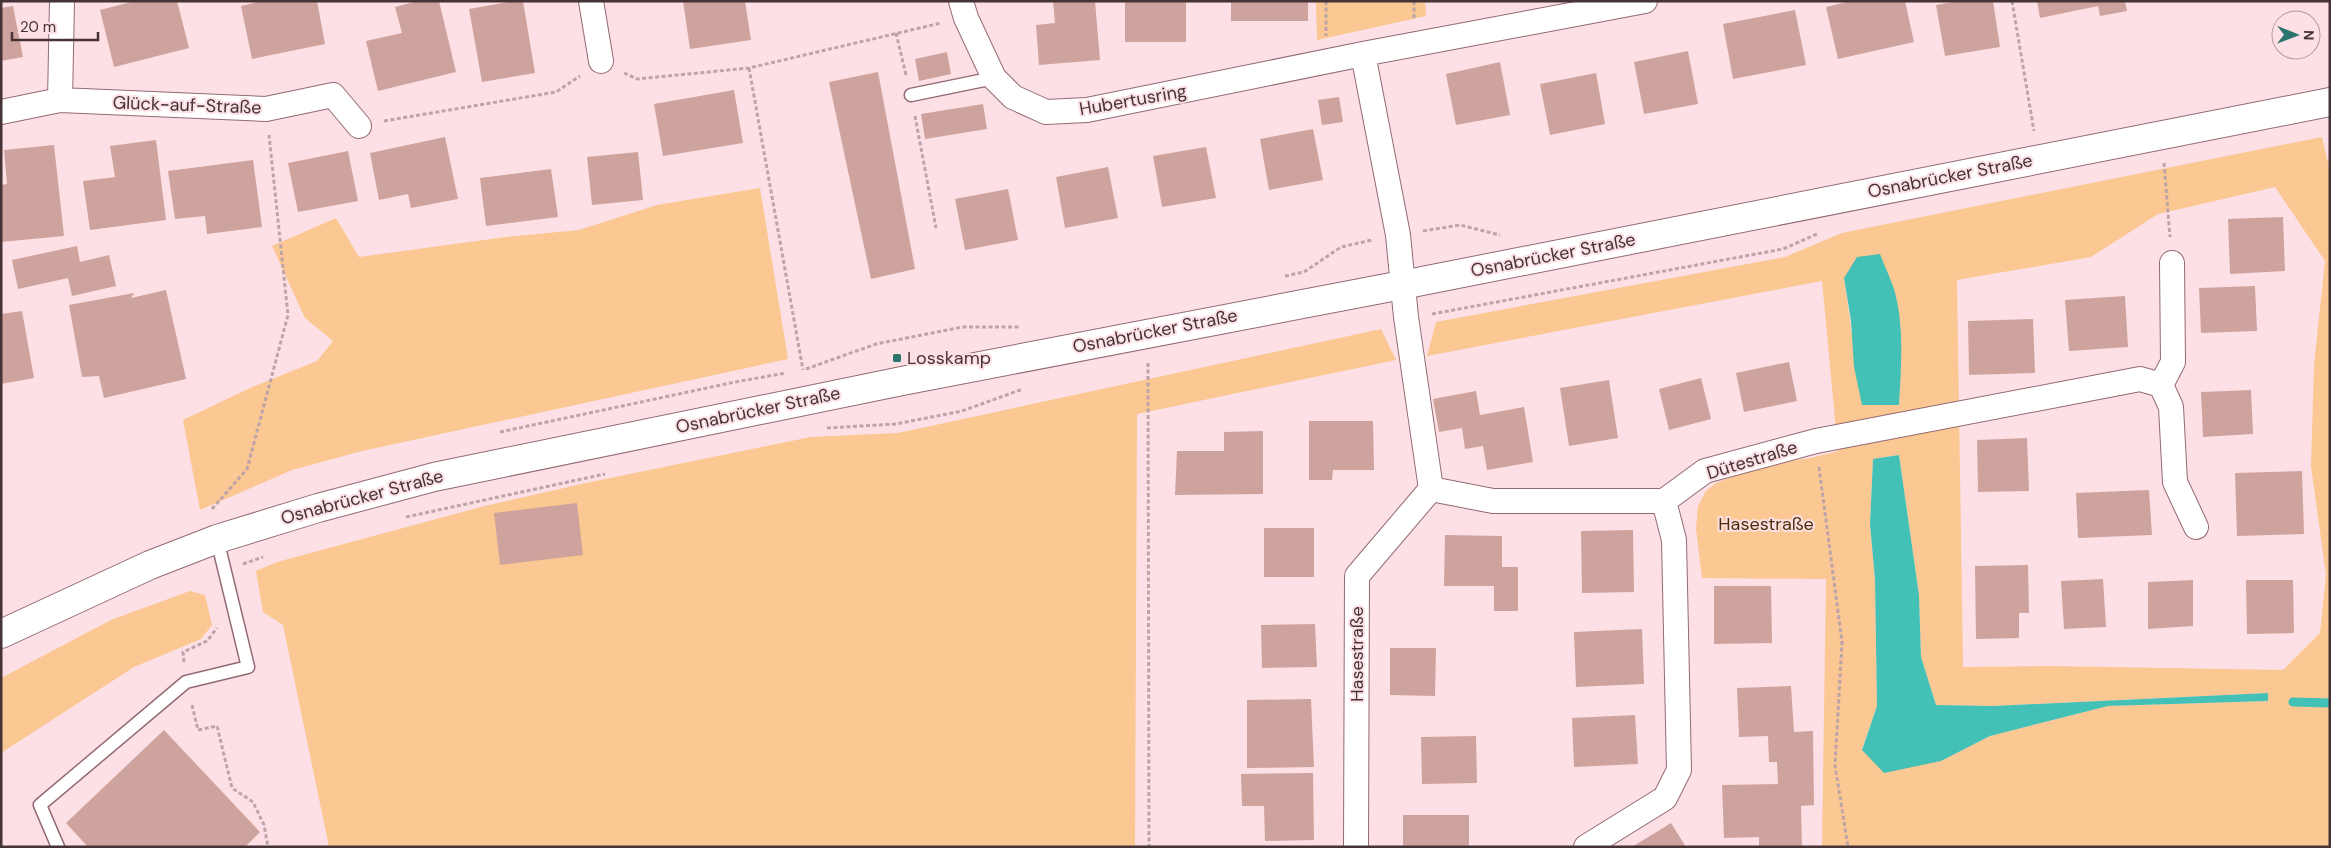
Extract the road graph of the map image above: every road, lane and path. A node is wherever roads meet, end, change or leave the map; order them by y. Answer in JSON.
{"nodes":[{"id":1,"x":62,"y":1,"type":"edge"},
{"id":2,"x":591,"y":1,"type":"edge"},
{"id":3,"x":1326,"y":1,"type":"edge"},
{"id":4,"x":1645,"y":1,"type":"edge"},
{"id":5,"x":2012,"y":1,"type":"edge"},
{"id":6,"x":964,"y":9,"type":"edge"},
{"id":7,"x":896,"y":33,"type":"junction"},
{"id":8,"x":1364,"y":54,"type":"junction"},
{"id":9,"x":601,"y":62,"type":"junction"},
{"id":10,"x":1327,"y":62,"type":"junction"},
{"id":11,"x":749,"y":68,"type":"junction"},
{"id":12,"x":994,"y":78,"type":"junction"},
{"id":13,"x":911,"y":95,"type":"junction"},
{"id":14,"x":60,"y":100,"type":"junction"},
{"id":15,"x":2330,"y":102,"type":"edge"},
{"id":16,"x":266,"y":110,"type":"junction"},
{"id":17,"x":1,"y":112,"type":"edge"},
{"id":18,"x":360,"y":126,"type":"joint"},
{"id":19,"x":2034,"y":133,"type":"dead end"},
{"id":20,"x":2164,"y":159,"type":"dead end"},
{"id":21,"x":936,"y":228,"type":"dead end"},
{"id":22,"x":1825,"y":231,"type":"dead end"},
{"id":23,"x":2172,"y":263,"type":"joint"},
{"id":24,"x":1402,"y":285,"type":"junction"},
{"id":25,"x":1406,"y":317,"type":"junction"},
{"id":26,"x":1143,"y":333,"type":"junction"},
{"id":27,"x":1158,"y":362,"type":"dead end"},
{"id":28,"x":1148,"y":364,"type":"junction"},
{"id":29,"x":1139,"y":366,"type":"dead end"},
{"id":30,"x":803,"y":370,"type":"dead end"},
{"id":31,"x":2161,"y":385,"type":"junction"},
{"id":32,"x":1028,"y":387,"type":"dead end"},
{"id":33,"x":823,"y":428,"type":"dead end"},
{"id":34,"x":1816,"y":441,"type":"junction"},
{"id":35,"x":610,"y":473,"type":"dead end"},
{"id":36,"x":1431,"y":489,"type":"junction"},
{"id":37,"x":1664,"y":501,"type":"junction"},
{"id":38,"x":405,"y":517,"type":"dead end"},
{"id":39,"x":213,"y":526,"type":"junction"},
{"id":40,"x":2196,"y":527,"type":"dead end"},
{"id":41,"x":272,"y":554,"type":"dead end"},
{"id":42,"x":226,"y":570,"type":"junction"},
{"id":43,"x":216,"y":618,"type":"dead end"},
{"id":44,"x":1,"y":634,"type":"edge"},
{"id":45,"x":186,"y":682,"type":"junction"},
{"id":46,"x":58,"y":847,"type":"edge"},
{"id":47,"x":268,"y":847,"type":"edge"},
{"id":48,"x":1148,"y":847,"type":"edge"},
{"id":49,"x":1356,"y":847,"type":"edge"},
{"id":50,"x":1586,"y":847,"type":"edge"},
{"id":51,"x":1848,"y":847,"type":"edge"}],
"edges":[{"from":1,"to":14,"type":"street"},
{"from":2,"to":9,"type":"street"},
{"from":3,"to":10,"type":"path"},
{"from":4,"to":8,"type":"street","name":"Hubertusring"},
{"from":5,"to":19,"type":"path"},
{"from":6,"to":7,"type":"path"},
{"from":6,"to":12,"type":"street","name":"Hubertusring"},
{"from":7,"to":11,"type":"path"},
{"from":7,"to":13,"type":"path"},
{"from":8,"to":10,"type":"street","name":"Hubertusring"},
{"from":8,"to":24,"type":"street"},
{"from":9,"to":11,"type":"path"},
{"from":9,"to":18,"type":"path"},
{"from":10,"to":12,"type":"street","name":"Hubertusring"},
{"from":11,"to":30,"type":"path"},
{"from":12,"to":13,"type":"lane"},
{"from":13,"to":21,"type":"path"},
{"from":14,"to":16,"type":"street","name":"Glück-auf-Straße"},
{"from":14,"to":17,"type":"street","name":"Glück-auf-Straße"},
{"from":15,"to":24,"type":"street","name":"Osnabrücker Straße"},
{"from":16,"to":18,"type":"street","name":"Glück-auf-Straße"},
{"from":16,"to":39,"type":"path"},
{"from":20,"to":23,"type":"path"},
{"from":22,"to":25,"type":"path"},
{"from":23,"to":31,"type":"street"},
{"from":24,"to":25,"type":"street"},
{"from":24,"to":26,"type":"street","name":"Osnabrücker Straße"},
{"from":25,"to":36,"type":"street"},
{"from":26,"to":28,"type":"path"},
{"from":26,"to":39,"type":"street","name":"Osnabrücker Straße"},
{"from":27,"to":28,"type":"path"},
{"from":28,"to":29,"type":"path"},
{"from":28,"to":48,"type":"path"},
{"from":31,"to":34,"type":"street","name":"Dütestraße"},
{"from":31,"to":40,"type":"street"},
{"from":32,"to":33,"type":"path"},
{"from":34,"to":37,"type":"street","name":"Dütestraße"},
{"from":34,"to":51,"type":"path"},
{"from":35,"to":38,"type":"path"},
{"from":36,"to":37,"type":"street"},
{"from":36,"to":49,"type":"street","name":"Hasestraße"},
{"from":37,"to":50,"type":"street"},
{"from":39,"to":42,"type":"lane"},
{"from":39,"to":44,"type":"street","name":"Osnabrücker Straße"},
{"from":41,"to":42,"type":"path"},
{"from":42,"to":45,"type":"lane"},
{"from":43,"to":45,"type":"path"},
{"from":45,"to":46,"type":"lane"},
{"from":45,"to":47,"type":"path"}]}
